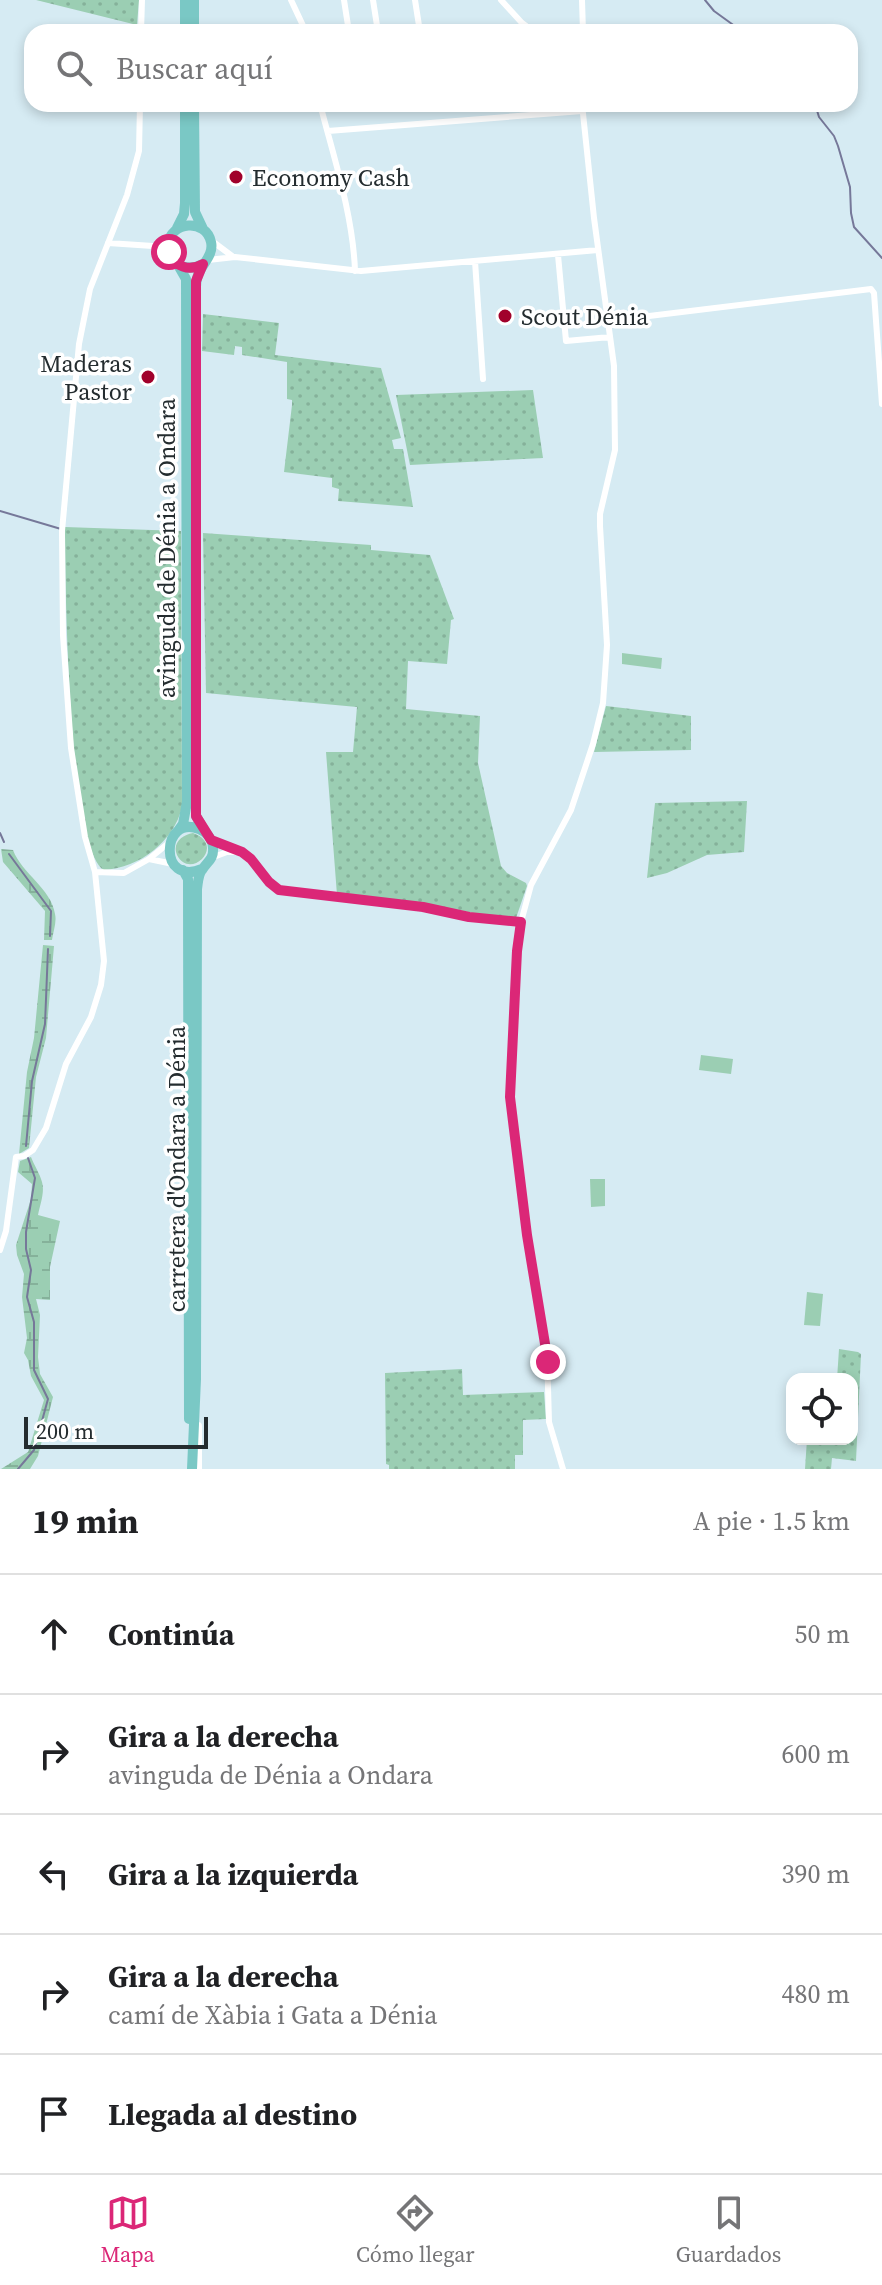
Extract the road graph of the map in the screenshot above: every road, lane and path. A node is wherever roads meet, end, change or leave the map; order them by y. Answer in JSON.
{"nodes":[{"id":1,"x":142,"y":0,"type":"edge"},
{"id":2,"x":185,"y":0,"type":"edge"},
{"id":3,"x":194,"y":0,"type":"edge"},
{"id":4,"x":291,"y":0,"type":"edge"},
{"id":5,"x":344,"y":0,"type":"edge"},
{"id":6,"x":373,"y":0,"type":"edge"},
{"id":7,"x":415,"y":0,"type":"edge"},
{"id":8,"x":501,"y":0,"type":"edge"},
{"id":9,"x":582,"y":0,"type":"edge"},
{"id":10,"x":522,"y":23,"type":"edge"},
{"id":11,"x":141,"y":24,"type":"edge"},
{"id":12,"x":185,"y":24,"type":"edge"},
{"id":13,"x":194,"y":24,"type":"edge"},
{"id":14,"x":302,"y":24,"type":"edge"},
{"id":15,"x":348,"y":24,"type":"edge"},
{"id":16,"x":377,"y":24,"type":"edge"},
{"id":17,"x":419,"y":24,"type":"edge"},
{"id":18,"x":583,"y":24,"type":"edge"},
{"id":19,"x":139,"y":112,"type":"edge"},
{"id":20,"x":185,"y":112,"type":"edge"},
{"id":21,"x":194,"y":112,"type":"edge"},
{"id":22,"x":322,"y":112,"type":"edge"},
{"id":23,"x":529,"y":112,"type":"edge"},
{"id":24,"x":583,"y":112,"type":"edge"},
{"id":25,"x":328,"y":131,"type":"junction"},
{"id":26,"x":177,"y":229,"type":"junction"},
{"id":27,"x":208,"y":235,"type":"junction"},
{"id":28,"x":108,"y":243,"type":"junction"},
{"id":29,"x":168,"y":247,"type":"junction"},
{"id":30,"x":598,"y":250,"type":"junction"},
{"id":31,"x":558,"y":255,"type":"junction"},
{"id":32,"x":235,"y":257,"type":"junction"},
{"id":33,"x":475,"y":261,"type":"junction"},
{"id":34,"x":205,"y":262,"type":"junction"},
{"id":35,"x":178,"y":265,"type":"junction"},
{"id":36,"x":355,"y":271,"type":"junction"},
{"id":37,"x":879,"y":318,"type":"edge"},
{"id":38,"x":608,"y":321,"type":"junction"},
{"id":39,"x":610,"y":337,"type":"junction"},
{"id":40,"x":483,"y":379,"type":"dead end"},
{"id":41,"x":882,"y":404,"type":"edge"},
{"id":42,"x":178,"y":831,"type":"junction"},
{"id":43,"x":209,"y":837,"type":"junction"},
{"id":44,"x":171,"y":841,"type":"junction"},
{"id":45,"x":242,"y":852,"type":"junction"},
{"id":46,"x":211,"y":858,"type":"junction"},
{"id":47,"x":149,"y":859,"type":"junction"},
{"id":48,"x":179,"y":867,"type":"junction"},
{"id":49,"x":202,"y":869,"type":"junction"},
{"id":50,"x":95,"y":872,"type":"junction"},
{"id":51,"x":521,"y":922,"type":"junction"},
{"id":52,"x":0,"y":1250,"type":"edge"},
{"id":53,"x":196,"y":1379,"type":"junction"},
{"id":54,"x":190,"y":1469,"type":"edge"},
{"id":55,"x":198,"y":1469,"type":"edge"},
{"id":56,"x":563,"y":1469,"type":"edge"}],
"edges":[{"from":1,"to":11,"type":"street"},
{"from":2,"to":12,"type":"main road"},
{"from":3,"to":13,"type":"main road"},
{"from":4,"to":14,"type":"street"},
{"from":5,"to":15,"type":"street"},
{"from":6,"to":16,"type":"street"},
{"from":7,"to":17,"type":"street"},
{"from":8,"to":10,"type":"street"},
{"from":9,"to":18,"type":"street"},
{"from":19,"to":28,"type":"street"},
{"from":20,"to":26,"type":"main road"},
{"from":21,"to":27,"type":"main road"},
{"from":22,"to":25,"type":"street"},
{"from":23,"to":25,"type":"street"},
{"from":24,"to":30,"type":"street"},
{"from":25,"to":36,"type":"street"},
{"from":26,"to":27,"type":"main road"},
{"from":26,"to":29,"type":"main road"},
{"from":27,"to":32,"type":"street"},
{"from":27,"to":34,"type":"main road"},
{"from":28,"to":29,"type":"street"},
{"from":28,"to":50,"type":"street"},
{"from":29,"to":35,"type":"main road"},
{"from":30,"to":31,"type":"street"},
{"from":30,"to":38,"type":"street"},
{"from":31,"to":33,"type":"street"},
{"from":31,"to":39,"type":"street"},
{"from":32,"to":34,"type":"street"},
{"from":32,"to":36,"type":"street"},
{"from":33,"to":36,"type":"street"},
{"from":33,"to":40,"type":"street"},
{"from":34,"to":35,"type":"main road"},
{"from":34,"to":43,"type":"main road","name":"avinguda de Dénia a Ondara"},
{"from":35,"to":42,"type":"main road","name":"avinguda de Dénia a Ondara"},
{"from":37,"to":38,"type":"street"},
{"from":37,"to":41,"type":"street"},
{"from":38,"to":39,"type":"street"},
{"from":39,"to":51,"type":"street"},
{"from":42,"to":43,"type":"main road"},
{"from":42,"to":44,"type":"main road"},
{"from":43,"to":45,"type":"street"},
{"from":43,"to":46,"type":"main road"},
{"from":44,"to":47,"type":"street"},
{"from":44,"to":48,"type":"main road"},
{"from":45,"to":46,"type":"street"},
{"from":45,"to":51,"type":"street"},
{"from":46,"to":49,"type":"main road"},
{"from":47,"to":48,"type":"street"},
{"from":47,"to":50,"type":"street"},
{"from":48,"to":49,"type":"main road"},
{"from":48,"to":54,"type":"main road","name":"carretera d'Ondara a Dénia"},
{"from":49,"to":53,"type":"main road","name":"carretera d'Ondara a Dénia"},
{"from":50,"to":52,"type":"street"},
{"from":51,"to":56,"type":"street"},
{"from":53,"to":54,"type":"main road","name":"carretera d'Ondara a Dénia"},
{"from":53,"to":55,"type":"street"}]}
